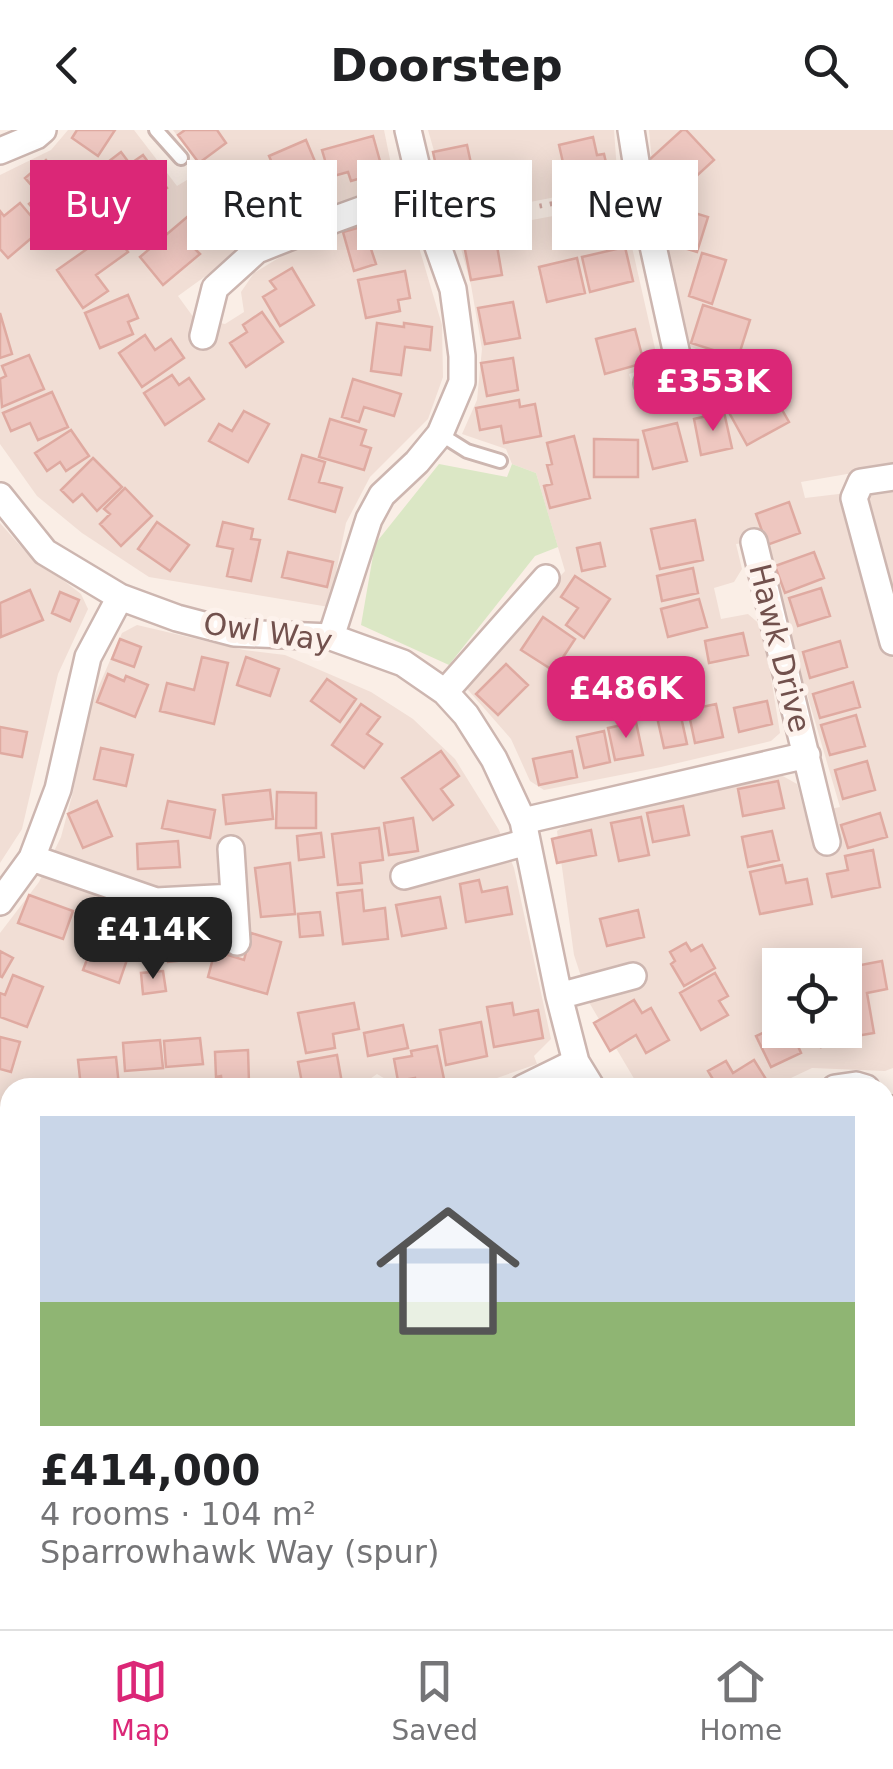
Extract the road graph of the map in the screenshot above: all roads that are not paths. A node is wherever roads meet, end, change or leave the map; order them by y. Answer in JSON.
{"nodes":[{"id":1,"x":43,"y":130,"type":"edge"},
{"id":2,"x":156,"y":130,"type":"edge"},
{"id":3,"x":408,"y":130,"type":"edge"},
{"id":4,"x":632,"y":130,"type":"edge"},
{"id":5,"x":0,"y":151,"type":"edge"},
{"id":6,"x":181,"y":158,"type":"road end"},
{"id":7,"x":415,"y":160,"type":"edge"},
{"id":8,"x":357,"y":211,"type":"edge"},
{"id":9,"x":439,"y":250,"type":"edge"},
{"id":10,"x":203,"y":336,"type":"dead end"},
{"id":11,"x":708,"y":369,"type":"dead end"},
{"id":12,"x":680,"y":373,"type":"junction"},
{"id":13,"x":647,"y":383,"type":"dead end"},
{"id":14,"x":440,"y":434,"type":"junction"},
{"id":15,"x":500,"y":462,"type":"dead end"},
{"id":16,"x":893,"y":477,"type":"edge"},
{"id":17,"x":0,"y":496,"type":"edge"},
{"id":18,"x":754,"y":542,"type":"dead end"},
{"id":19,"x":546,"y":578,"type":"dead end"},
{"id":20,"x":120,"y":596,"type":"junction"},
{"id":21,"x":330,"y":637,"type":"junction"},
{"id":22,"x":893,"y":642,"type":"edge"},
{"id":23,"x":446,"y":692,"type":"junction"},
{"id":24,"x":807,"y":755,"type":"junction"},
{"id":25,"x":525,"y":831,"type":"junction"},
{"id":26,"x":827,"y":842,"type":"dead end"},
{"id":27,"x":231,"y":849,"type":"dead end"},
{"id":28,"x":32,"y":858,"type":"junction"},
{"id":29,"x":404,"y":876,"type":"dead end"},
{"id":30,"x":234,"y":896,"type":"junction"},
{"id":31,"x":156,"y":901,"type":"junction"},
{"id":32,"x":0,"y":902,"type":"edge"},
{"id":33,"x":154,"y":930,"type":"dead end"},
{"id":34,"x":237,"y":942,"type":"dead end"},
{"id":35,"x":633,"y":976,"type":"dead end"},
{"id":36,"x":559,"y":996,"type":"junction"},
{"id":37,"x":576,"y":1062,"type":"junction"},
{"id":38,"x":543,"y":1078,"type":"edge"},
{"id":39,"x":586,"y":1078,"type":"edge"}],
"edges":[{"from":1,"to":5,"type":"street"},
{"from":2,"to":6,"type":"lane"},
{"from":3,"to":7,"type":"street"},
{"from":4,"to":12,"type":"street"},
{"from":8,"to":10,"type":"street"},
{"from":9,"to":14,"type":"street"},
{"from":11,"to":12,"type":"street"},
{"from":12,"to":13,"type":"street"},
{"from":14,"to":15,"type":"lane"},
{"from":14,"to":21,"type":"street"},
{"from":16,"to":22,"type":"street"},
{"from":17,"to":20,"type":"street","name":"Owl Way"},
{"from":18,"to":24,"type":"street","name":"Hawk Drive"},
{"from":19,"to":23,"type":"street"},
{"from":20,"to":21,"type":"street","name":"Owl Way"},
{"from":20,"to":28,"type":"street"},
{"from":21,"to":23,"type":"street","name":"Owl Way"},
{"from":23,"to":25,"type":"street","name":"Owl Way"},
{"from":24,"to":25,"type":"street","name":"Hawk Drive"},
{"from":24,"to":26,"type":"street","name":"Hawk Drive"},
{"from":25,"to":29,"type":"street"},
{"from":25,"to":36,"type":"street","name":"Owl Way"},
{"from":27,"to":30,"type":"street"},
{"from":28,"to":31,"type":"street"},
{"from":28,"to":32,"type":"street"},
{"from":30,"to":31,"type":"street"},
{"from":30,"to":34,"type":"street"},
{"from":31,"to":33,"type":"street"},
{"from":35,"to":36,"type":"street"},
{"from":36,"to":37,"type":"street","name":"Owl Way"},
{"from":37,"to":38,"type":"street"},
{"from":37,"to":39,"type":"street","name":"Owl Way"}]}
